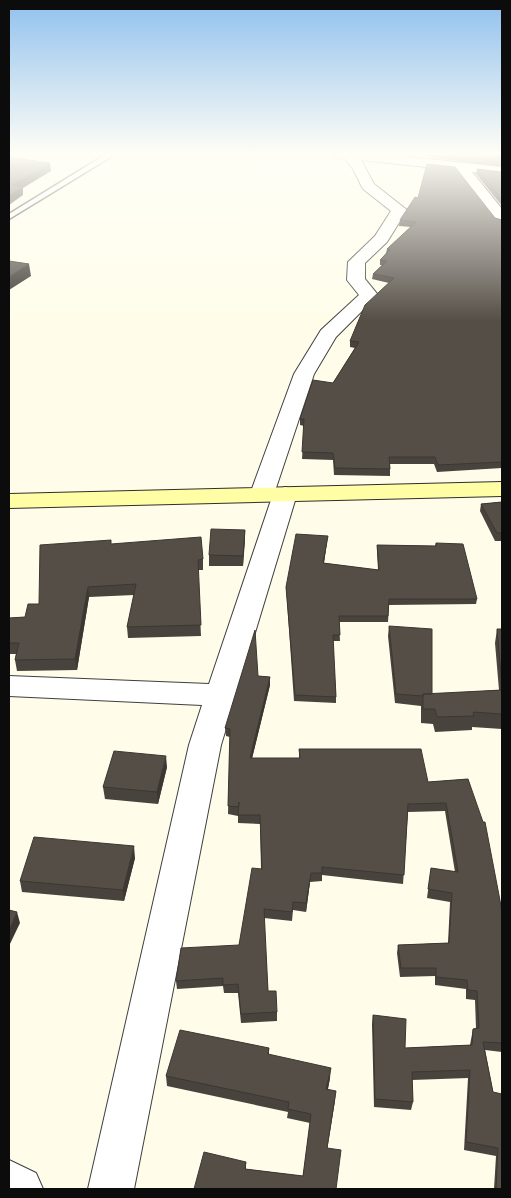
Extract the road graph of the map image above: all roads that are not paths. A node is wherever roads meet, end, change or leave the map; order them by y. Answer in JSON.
{"nodes":[{"id":1,"x":22,"y":209,"type":"edge"},
{"id":2,"x":398,"y":209,"type":"edge"},
{"id":3,"x":494,"y":209,"type":"edge"},
{"id":4,"x":9,"y":217,"type":"edge"},
{"id":5,"x":502,"y":219,"type":"edge"},
{"id":6,"x":502,"y":490,"type":"edge"},
{"id":7,"x":274,"y":494,"type":"junction"},
{"id":8,"x":9,"y":501,"type":"edge"},
{"id":9,"x":9,"y":686,"type":"edge"},
{"id":10,"x":222,"y":695,"type":"junction"},
{"id":11,"x":9,"y":1183,"type":"edge"},
{"id":12,"x":20,"y":1189,"type":"edge"},
{"id":13,"x":111,"y":1189,"type":"edge"}],
"edges":[{"from":1,"to":4,"type":"lane"},
{"from":2,"to":7,"type":"street"},
{"from":3,"to":5,"type":"street"},
{"from":6,"to":7,"type":"street"},
{"from":7,"to":8,"type":"street"},
{"from":7,"to":10,"type":"street"},
{"from":9,"to":10,"type":"street"},
{"from":10,"to":13,"type":"street"},
{"from":11,"to":12,"type":"street"}]}
